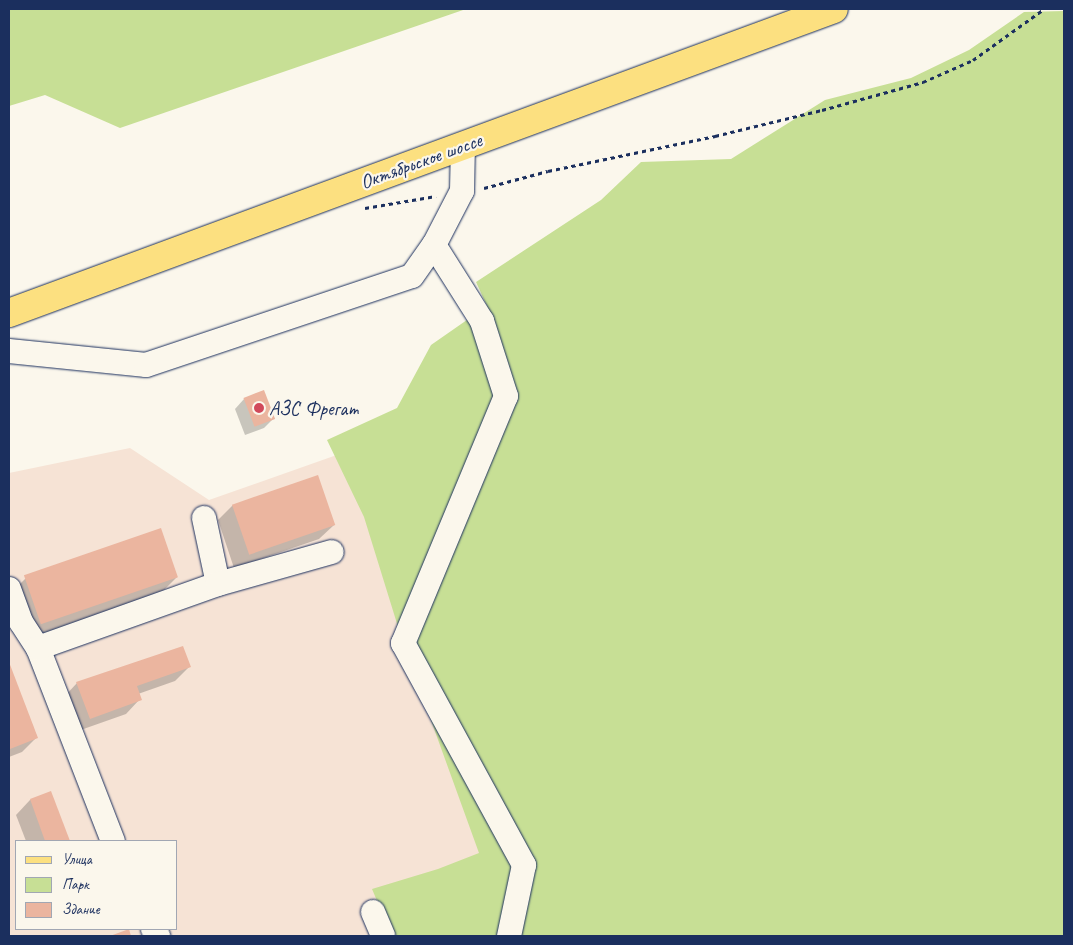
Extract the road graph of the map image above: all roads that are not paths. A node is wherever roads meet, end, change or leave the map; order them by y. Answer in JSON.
{"nodes":[{"id":1,"x":834,"y":9,"type":"edge"},
{"id":2,"x":464,"y":145,"type":"junction"},
{"id":3,"x":434,"y":245,"type":"junction"},
{"id":4,"x":9,"y":313,"type":"edge"},
{"id":5,"x":9,"y":351,"type":"edge"},
{"id":6,"x":204,"y":518,"type":"dead end"},
{"id":7,"x":332,"y":552,"type":"dead end"},
{"id":8,"x":218,"y":584,"type":"junction"},
{"id":9,"x":9,"y":589,"type":"edge"},
{"id":10,"x":38,"y":648,"type":"junction"},
{"id":11,"x":112,"y":840,"type":"edge"},
{"id":12,"x":373,"y":912,"type":"dead end"},
{"id":13,"x":383,"y":936,"type":"edge"},
{"id":14,"x":509,"y":936,"type":"edge"}],
"edges":[{"from":1,"to":2,"type":"main road","name":"Октябрьское шоссе"},
{"from":2,"to":3,"type":"lane"},
{"from":2,"to":4,"type":"main road","name":"Октябрьское шоссе"},
{"from":3,"to":5,"type":"lane"},
{"from":3,"to":14,"type":"lane"},
{"from":6,"to":8,"type":"lane"},
{"from":7,"to":8,"type":"lane"},
{"from":8,"to":10,"type":"lane"},
{"from":9,"to":10,"type":"lane"},
{"from":10,"to":11,"type":"lane"},
{"from":12,"to":13,"type":"lane"}]}
